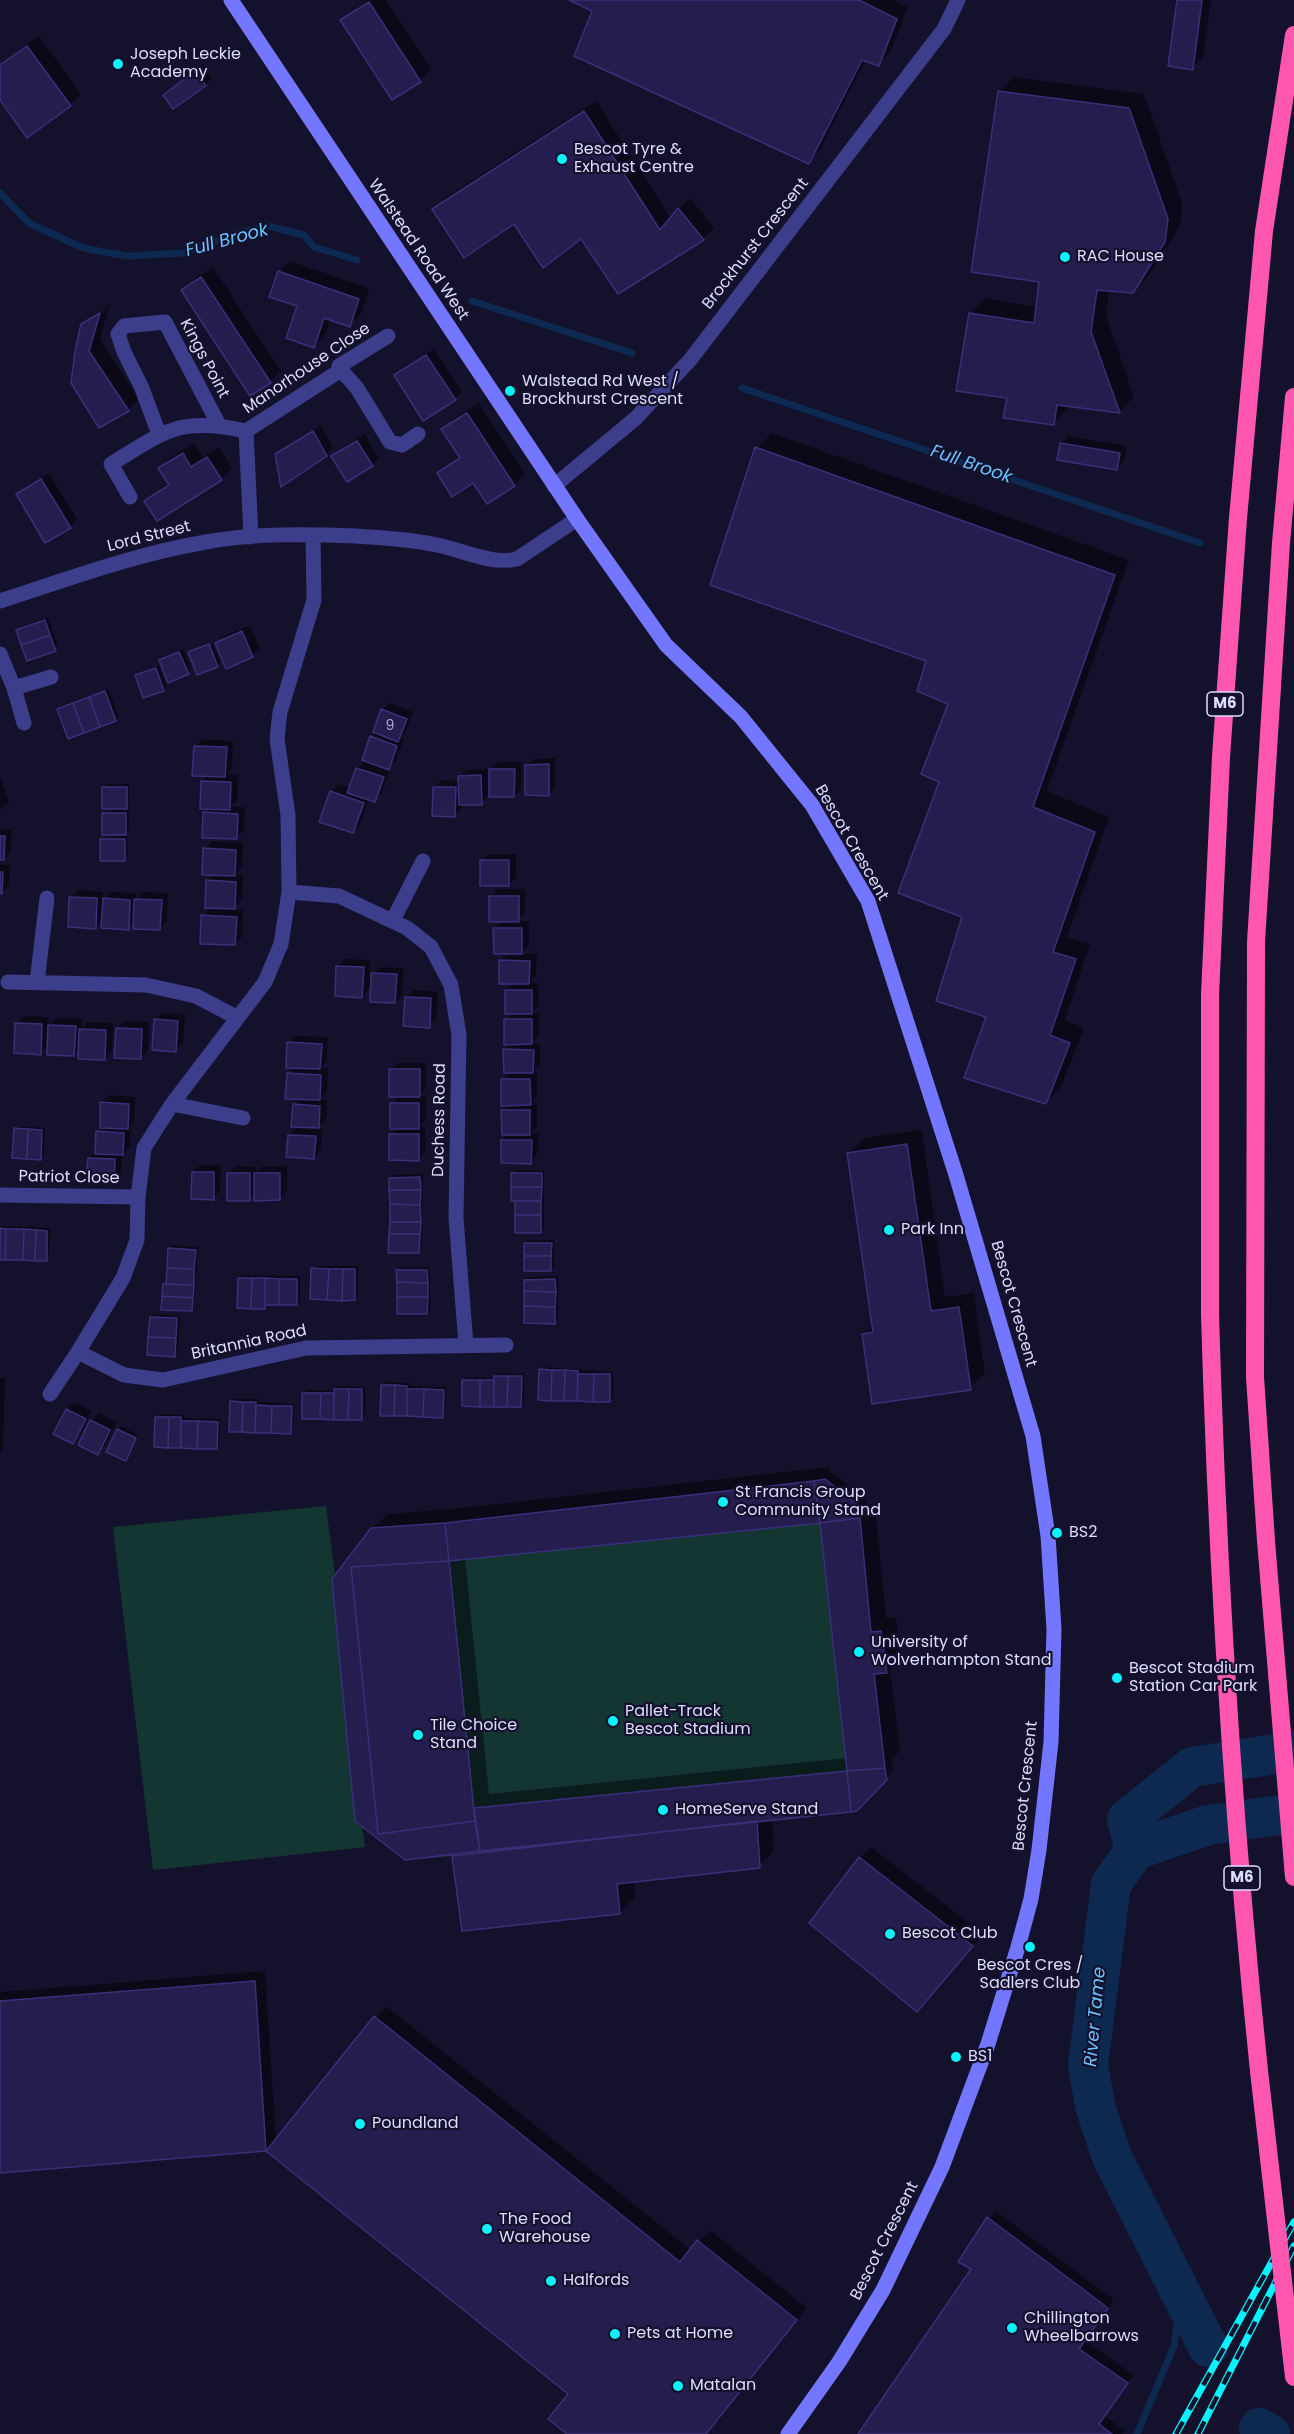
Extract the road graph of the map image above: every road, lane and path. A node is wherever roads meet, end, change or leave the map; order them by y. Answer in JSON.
{"nodes":[{"id":1,"x":231,"y":0,"type":"edge"},
{"id":2,"x":958,"y":0,"type":"edge"},
{"id":3,"x":1294,"y":35,"type":"edge"},
{"id":4,"x":387,"y":336,"type":"dead end"},
{"id":5,"x":341,"y":370,"type":"junction"},
{"id":6,"x":1294,"y":397,"type":"edge"},
{"id":7,"x":219,"y":425,"type":"junction"},
{"id":8,"x":246,"y":431,"type":"junction"},
{"id":9,"x":418,"y":434,"type":"dead end"},
{"id":10,"x":159,"y":435,"type":"junction"},
{"id":11,"x":554,"y":486,"type":"junction"},
{"id":12,"x":130,"y":497,"type":"dead end"},
{"id":13,"x":577,"y":519,"type":"junction"},
{"id":14,"x":313,"y":535,"type":"junction"},
{"id":15,"x":251,"y":537,"type":"junction"},
{"id":16,"x":0,"y":602,"type":"edge"},
{"id":17,"x":0,"y":654,"type":"edge"},
{"id":18,"x":51,"y":677,"type":"dead end"},
{"id":19,"x":14,"y":688,"type":"junction"},
{"id":20,"x":24,"y":723,"type":"dead end"},
{"id":21,"x":423,"y":861,"type":"dead end"},
{"id":22,"x":289,"y":892,"type":"junction"},
{"id":23,"x":47,"y":898,"type":"dead end"},
{"id":24,"x":393,"y":920,"type":"junction"},
{"id":25,"x":8,"y":982,"type":"dead end"},
{"id":26,"x":37,"y":982,"type":"junction"},
{"id":27,"x":236,"y":1017,"type":"junction"},
{"id":28,"x":172,"y":1104,"type":"junction"},
{"id":29,"x":243,"y":1118,"type":"dead end"},
{"id":30,"x":0,"y":1195,"type":"edge"},
{"id":31,"x":138,"y":1197,"type":"junction"},
{"id":32,"x":466,"y":1345,"type":"junction"},
{"id":33,"x":506,"y":1345,"type":"dead end"},
{"id":34,"x":78,"y":1352,"type":"junction"},
{"id":35,"x":50,"y":1394,"type":"dead end"},
{"id":36,"x":1294,"y":1877,"type":"edge"},
{"id":37,"x":1294,"y":2377,"type":"edge"},
{"id":38,"x":788,"y":2434,"type":"edge"}],
"edges":[{"from":1,"to":11,"type":"street","name":"Walstead Road West"},
{"from":2,"to":11,"type":"street","name":"Brockhurst Crescent"},
{"from":3,"to":37,"type":"highway","number":"M6","bridge":true},
{"from":4,"to":5,"type":"street","name":"Manorhouse Close"},
{"from":5,"to":8,"type":"street","name":"Manorhouse Close"},
{"from":5,"to":9,"type":"street"},
{"from":6,"to":36,"type":"highway"},
{"from":7,"to":8,"type":"street","name":"Kings Point"},
{"from":7,"to":10,"type":"street","name":"Kings Point"},
{"from":7,"to":10,"type":"street","name":"Kings Point"},
{"from":8,"to":15,"type":"street"},
{"from":10,"to":12,"type":"street","name":"Kings Point"},
{"from":11,"to":13,"type":"street","name":"Walstead Road West"},
{"from":13,"to":14,"type":"street"},
{"from":13,"to":38,"type":"street","name":"Bescot Crescent"},
{"from":14,"to":15,"type":"street","name":"Lord Street"},
{"from":14,"to":22,"type":"street"},
{"from":15,"to":16,"type":"street","name":"Lord Street"},
{"from":17,"to":19,"type":"street"},
{"from":18,"to":19,"type":"street"},
{"from":19,"to":20,"type":"street"},
{"from":21,"to":24,"type":"street"},
{"from":22,"to":24,"type":"street","name":"Duchess Road"},
{"from":22,"to":27,"type":"street"},
{"from":23,"to":26,"type":"street"},
{"from":24,"to":32,"type":"street","name":"Duchess Road"},
{"from":25,"to":26,"type":"street"},
{"from":26,"to":27,"type":"street"},
{"from":27,"to":28,"type":"street"},
{"from":28,"to":29,"type":"street"},
{"from":28,"to":31,"type":"street"},
{"from":30,"to":31,"type":"street","name":"Patriot Close"},
{"from":31,"to":34,"type":"street"},
{"from":32,"to":33,"type":"street","name":"Britannia Road"},
{"from":32,"to":34,"type":"street","name":"Britannia Road"},
{"from":34,"to":35,"type":"street"}]}
